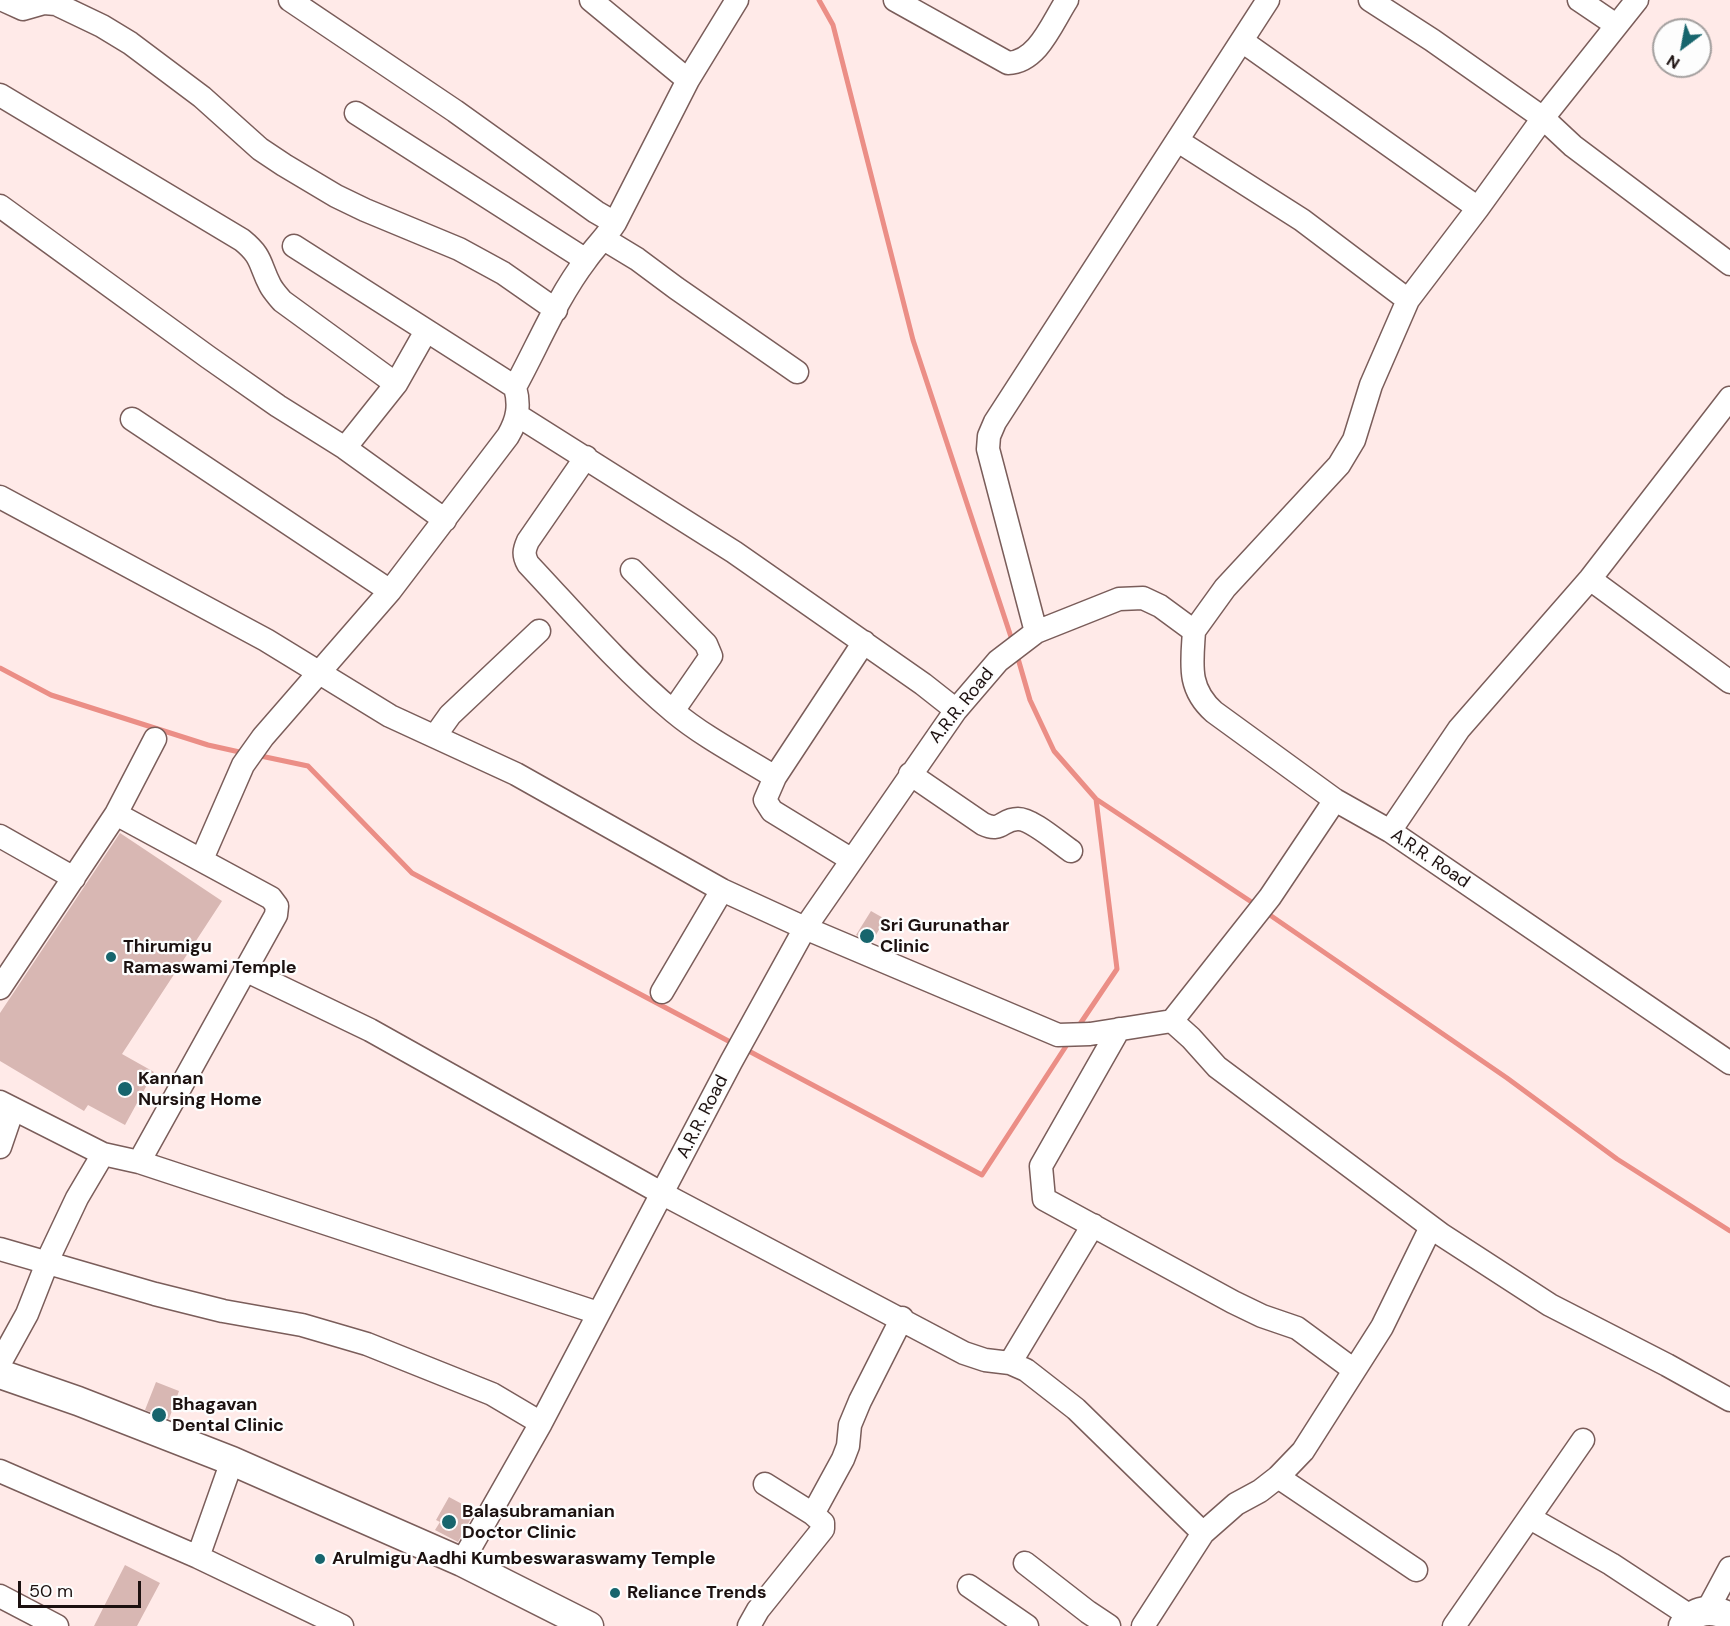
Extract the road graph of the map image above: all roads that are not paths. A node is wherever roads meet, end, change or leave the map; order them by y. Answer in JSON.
{"nodes":[{"id":1,"x":3,"y":0,"type":"edge"},
{"id":2,"x":290,"y":0,"type":"edge"},
{"id":3,"x":591,"y":0,"type":"edge"},
{"id":4,"x":737,"y":0,"type":"edge"},
{"id":5,"x":896,"y":0,"type":"edge"},
{"id":6,"x":1066,"y":0,"type":"edge"},
{"id":7,"x":1268,"y":0,"type":"edge"},
{"id":8,"x":1370,"y":0,"type":"edge"},
{"id":9,"x":1579,"y":0,"type":"edge"},
{"id":10,"x":1637,"y":0,"type":"edge"},
{"id":11,"x":1616,"y":24,"type":"junction"},
{"id":12,"x":1242,"y":41,"type":"junction"},
{"id":13,"x":688,"y":80,"type":"junction"},
{"id":14,"x":0,"y":95,"type":"edge"},
{"id":15,"x":356,"y":113,"type":"dead end"},
{"id":16,"x":1542,"y":118,"type":"junction"},
{"id":17,"x":1178,"y":141,"type":"junction"},
{"id":18,"x":0,"y":206,"type":"edge"},
{"id":19,"x":1478,"y":208,"type":"junction"},
{"id":20,"x":610,"y":231,"type":"junction"},
{"id":21,"x":294,"y":246,"type":"dead end"},
{"id":22,"x":586,"y":260,"type":"junction"},
{"id":23,"x":1730,"y":264,"type":"edge"},
{"id":24,"x":1408,"y":300,"type":"junction"},
{"id":25,"x":555,"y":310,"type":"junction"},
{"id":26,"x":426,"y":331,"type":"junction"},
{"id":27,"x":797,"y":372,"type":"dead end"},
{"id":28,"x":396,"y":384,"type":"junction"},
{"id":29,"x":515,"y":387,"type":"junction"},
{"id":30,"x":1730,"y":398,"type":"edge"},
{"id":31,"x":517,"y":415,"type":"junction"},
{"id":32,"x":132,"y":419,"type":"dead end"},
{"id":33,"x":345,"y":448,"type":"junction"},
{"id":34,"x":586,"y":457,"type":"junction"},
{"id":35,"x":0,"y":497,"type":"edge"},
{"id":36,"x":445,"y":520,"type":"junction"},
{"id":37,"x":632,"y":570,"type":"dead end"},
{"id":38,"x":1590,"y":579,"type":"junction"},
{"id":39,"x":390,"y":591,"type":"junction"},
{"id":40,"x":539,"y":631,"type":"dead end"},
{"id":41,"x":1194,"y":631,"type":"junction"},
{"id":42,"x":1031,"y":636,"type":"junction"},
{"id":43,"x":864,"y":642,"type":"junction"},
{"id":44,"x":321,"y":673,"type":"junction"},
{"id":45,"x":1730,"y":682,"type":"edge"},
{"id":46,"x":956,"y":710,"type":"junction"},
{"id":47,"x":673,"y":711,"type":"junction"},
{"id":48,"x":435,"y":736,"type":"junction"},
{"id":49,"x":155,"y":739,"type":"dead end"},
{"id":50,"x":910,"y":774,"type":"junction"},
{"id":51,"x":775,"y":777,"type":"junction"},
{"id":52,"x":1335,"y":800,"type":"junction"},
{"id":53,"x":116,"y":814,"type":"junction"},
{"id":54,"x":1390,"y":831,"type":"junction"},
{"id":55,"x":0,"y":836,"type":"edge"},
{"id":56,"x":1071,"y":851,"type":"dead end"},
{"id":57,"x":202,"y":859,"type":"junction"},
{"id":58,"x":852,"y":860,"type":"junction"},
{"id":59,"x":74,"y":878,"type":"junction"},
{"id":60,"x":722,"y":890,"type":"junction"},
{"id":61,"x":805,"y":928,"type":"junction"},
{"id":62,"x":245,"y":970,"type":"junction"},
{"id":63,"x":0,"y":988,"type":"edge"},
{"id":64,"x":662,"y":992,"type":"dead end"},
{"id":65,"x":1172,"y":1022,"type":"junction"},
{"id":66,"x":1119,"y":1029,"type":"junction"},
{"id":67,"x":1730,"y":1063,"type":"edge"},
{"id":68,"x":7,"y":1106,"type":"edge"},
{"id":69,"x":0,"y":1147,"type":"edge"},
{"id":70,"x":103,"y":1154,"type":"junction"},
{"id":71,"x":139,"y":1162,"type":"junction"},
{"id":72,"x":663,"y":1194,"type":"junction"},
{"id":73,"x":1093,"y":1225,"type":"junction"},
{"id":74,"x":1431,"y":1227,"type":"junction"},
{"id":75,"x":0,"y":1249,"type":"edge"},
{"id":76,"x":47,"y":1264,"type":"junction"},
{"id":77,"x":598,"y":1313,"type":"junction"},
{"id":78,"x":902,"y":1318,"type":"junction"},
{"id":79,"x":0,"y":1363,"type":"edge"},
{"id":80,"x":1010,"y":1363,"type":"junction"},
{"id":81,"x":1354,"y":1370,"type":"junction"},
{"id":82,"x":0,"y":1374,"type":"edge"},
{"id":83,"x":1730,"y":1400,"type":"edge"},
{"id":84,"x":541,"y":1422,"type":"junction"},
{"id":85,"x":1583,"y":1440,"type":"dead end"},
{"id":86,"x":232,"y":1461,"type":"junction"},
{"id":87,"x":0,"y":1471,"type":"edge"},
{"id":88,"x":1278,"y":1477,"type":"junction"},
{"id":89,"x":765,"y":1484,"type":"dead end"},
{"id":90,"x":813,"y":1514,"type":"junction"},
{"id":91,"x":1530,"y":1518,"type":"junction"},
{"id":92,"x":1203,"y":1533,"type":"junction"},
{"id":93,"x":198,"y":1557,"type":"junction"},
{"id":94,"x":462,"y":1562,"type":"junction"},
{"id":95,"x":1025,"y":1563,"type":"dead end"},
{"id":96,"x":1730,"y":1568,"type":"edge"},
{"id":97,"x":1416,"y":1570,"type":"dead end"},
{"id":98,"x":969,"y":1586,"type":"dead end"},
{"id":99,"x":0,"y":1596,"type":"edge"},
{"id":100,"x":1703,"y":1617,"type":"edge"},
{"id":101,"x":57,"y":1626,"type":"edge"},
{"id":102,"x":342,"y":1626,"type":"edge"},
{"id":103,"x":589,"y":1626,"type":"edge"},
{"id":104,"x":749,"y":1626,"type":"edge"},
{"id":105,"x":1027,"y":1626,"type":"edge"},
{"id":106,"x":1109,"y":1626,"type":"edge"},
{"id":107,"x":1143,"y":1626,"type":"edge"},
{"id":108,"x":1454,"y":1626,"type":"edge"}],
"edges":[{"from":1,"to":25,"type":"street"},
{"from":2,"to":20,"type":"street"},
{"from":3,"to":13,"type":"street"},
{"from":4,"to":13,"type":"street"},
{"from":5,"to":6,"type":"street"},
{"from":7,"to":12,"type":"street"},
{"from":8,"to":16,"type":"street"},
{"from":9,"to":11,"type":"street"},
{"from":10,"to":11,"type":"street"},
{"from":11,"to":16,"type":"street"},
{"from":12,"to":17,"type":"street"},
{"from":12,"to":19,"type":"street"},
{"from":13,"to":20,"type":"street"},
{"from":14,"to":28,"type":"street"},
{"from":15,"to":22,"type":"street"},
{"from":16,"to":19,"type":"street"},
{"from":16,"to":23,"type":"street"},
{"from":17,"to":24,"type":"street"},
{"from":17,"to":42,"type":"street"},
{"from":18,"to":33,"type":"street"},
{"from":19,"to":24,"type":"street"},
{"from":20,"to":22,"type":"street"},
{"from":20,"to":27,"type":"street"},
{"from":21,"to":26,"type":"street"},
{"from":22,"to":25,"type":"street"},
{"from":24,"to":41,"type":"street"},
{"from":25,"to":29,"type":"street"},
{"from":26,"to":28,"type":"street"},
{"from":26,"to":29,"type":"street"},
{"from":28,"to":33,"type":"street"},
{"from":29,"to":31,"type":"street"},
{"from":30,"to":38,"type":"street"},
{"from":31,"to":34,"type":"street"},
{"from":31,"to":36,"type":"street"},
{"from":32,"to":39,"type":"street"},
{"from":33,"to":36,"type":"street"},
{"from":34,"to":43,"type":"street"},
{"from":34,"to":47,"type":"street"},
{"from":35,"to":44,"type":"street"},
{"from":36,"to":39,"type":"street"},
{"from":37,"to":47,"type":"street"},
{"from":38,"to":45,"type":"street"},
{"from":38,"to":54,"type":"street"},
{"from":39,"to":44,"type":"street"},
{"from":40,"to":48,"type":"street"},
{"from":41,"to":42,"type":"street","name":"A.R.R. Road"},
{"from":41,"to":52,"type":"street","name":"A.R.R. Road"},
{"from":42,"to":46,"type":"street","name":"A.R.R. Road"},
{"from":43,"to":46,"type":"street"},
{"from":43,"to":51,"type":"street"},
{"from":44,"to":48,"type":"street"},
{"from":44,"to":57,"type":"street"},
{"from":46,"to":50,"type":"street","name":"A.R.R. Road"},
{"from":47,"to":51,"type":"street"},
{"from":48,"to":60,"type":"street"},
{"from":49,"to":53,"type":"street"},
{"from":50,"to":56,"type":"street"},
{"from":50,"to":58,"type":"street","name":"A.R.R. Road"},
{"from":51,"to":58,"type":"street"},
{"from":52,"to":54,"type":"street","name":"A.R.R. Road"},
{"from":52,"to":65,"type":"street"},
{"from":53,"to":57,"type":"street"},
{"from":53,"to":59,"type":"street"},
{"from":54,"to":67,"type":"street","name":"A.R.R. Road"},
{"from":55,"to":59,"type":"street"},
{"from":57,"to":62,"type":"street"},
{"from":58,"to":61,"type":"street","name":"A.R.R. Road"},
{"from":59,"to":63,"type":"street"},
{"from":60,"to":61,"type":"street"},
{"from":60,"to":64,"type":"street"},
{"from":61,"to":66,"type":"street"},
{"from":61,"to":72,"type":"street","name":"A.R.R. Road"},
{"from":62,"to":71,"type":"street"},
{"from":62,"to":72,"type":"street"},
{"from":65,"to":66,"type":"street"},
{"from":65,"to":74,"type":"street"},
{"from":66,"to":73,"type":"street"},
{"from":68,"to":69,"type":"street"},
{"from":68,"to":70,"type":"street"},
{"from":70,"to":71,"type":"street"},
{"from":70,"to":76,"type":"street"},
{"from":71,"to":77,"type":"street"},
{"from":72,"to":77,"type":"street","name":"A.R.R. Road"},
{"from":72,"to":78,"type":"street"},
{"from":73,"to":80,"type":"street"},
{"from":73,"to":81,"type":"street"},
{"from":74,"to":81,"type":"street"},
{"from":74,"to":83,"type":"street"},
{"from":75,"to":76,"type":"street"},
{"from":76,"to":79,"type":"street"},
{"from":76,"to":84,"type":"street"},
{"from":77,"to":84,"type":"street","name":"A.R.R. Road"},
{"from":78,"to":80,"type":"street"},
{"from":78,"to":90,"type":"street"},
{"from":80,"to":92,"type":"street"},
{"from":81,"to":88,"type":"street"},
{"from":82,"to":86,"type":"main road"},
{"from":84,"to":94,"type":"street","name":"A.R.R. Road"},
{"from":85,"to":91,"type":"street"},
{"from":86,"to":93,"type":"street"},
{"from":86,"to":94,"type":"main road"},
{"from":87,"to":93,"type":"street"},
{"from":88,"to":92,"type":"street"},
{"from":88,"to":97,"type":"street"},
{"from":89,"to":90,"type":"street"},
{"from":90,"to":104,"type":"street"},
{"from":91,"to":100,"type":"street"},
{"from":91,"to":108,"type":"street"},
{"from":92,"to":107,"type":"street"},
{"from":93,"to":102,"type":"street"},
{"from":94,"to":103,"type":"main road"},
{"from":95,"to":106,"type":"street"},
{"from":96,"to":100,"type":"street"},
{"from":98,"to":105,"type":"street"},
{"from":99,"to":101,"type":"street"}]}
